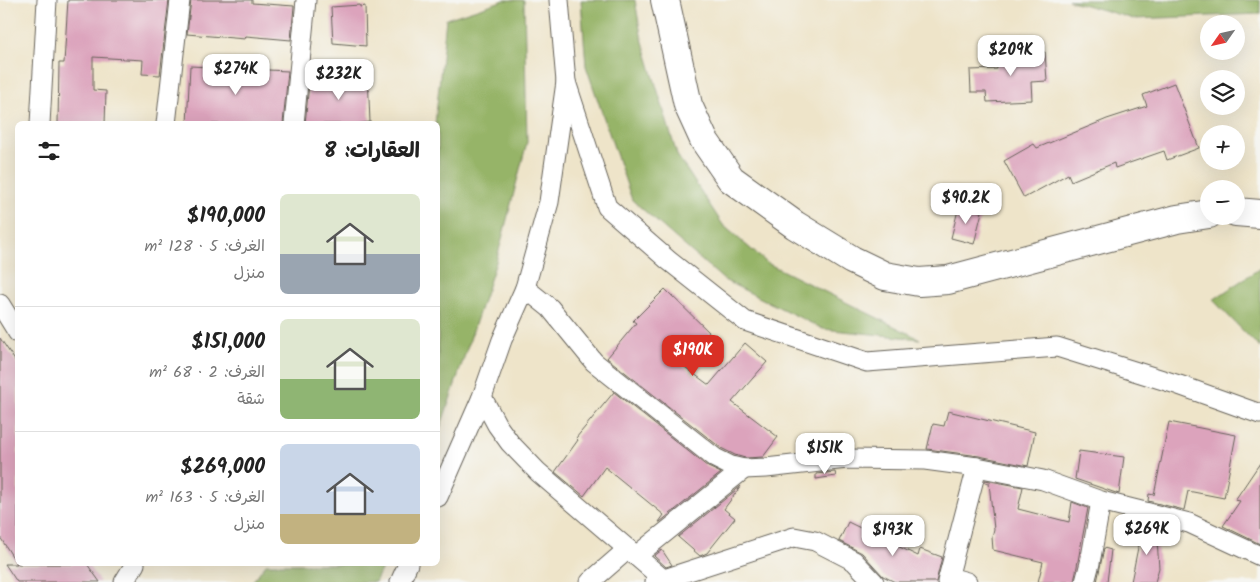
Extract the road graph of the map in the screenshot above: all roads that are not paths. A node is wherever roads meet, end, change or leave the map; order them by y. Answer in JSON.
{"nodes":[{"id":1,"x":47,"y":0,"type":"edge"},
{"id":2,"x":180,"y":0,"type":"edge"},
{"id":3,"x":306,"y":0,"type":"edge"},
{"id":4,"x":559,"y":0,"type":"edge"},
{"id":5,"x":665,"y":0,"type":"edge"},
{"id":6,"x":566,"y":82,"type":"junction"},
{"id":7,"x":40,"y":121,"type":"edge"},
{"id":8,"x":166,"y":121,"type":"edge"},
{"id":9,"x":294,"y":121,"type":"edge"},
{"id":10,"x":1245,"y":213,"type":"edge"},
{"id":11,"x":1260,"y":214,"type":"edge"},
{"id":12,"x":1200,"y":215,"type":"edge"},
{"id":13,"x":525,"y":288,"type":"junction"},
{"id":14,"x":0,"y":304,"type":"edge"},
{"id":15,"x":15,"y":328,"type":"edge"},
{"id":16,"x":482,"y":397,"type":"junction"},
{"id":17,"x":1260,"y":414,"type":"edge"},
{"id":18,"x":977,"y":467,"type":"junction"},
{"id":19,"x":744,"y":469,"type":"junction"},
{"id":20,"x":440,"y":492,"type":"edge"},
{"id":21,"x":1101,"y":501,"type":"junction"},
{"id":22,"x":632,"y":552,"type":"junction"},
{"id":23,"x":1260,"y":556,"type":"edge"},
{"id":24,"x":134,"y":566,"type":"edge"},
{"id":25,"x":407,"y":566,"type":"edge"},
{"id":26,"x":954,"y":580,"type":"edge"},
{"id":27,"x":660,"y":581,"type":"edge"},
{"id":28,"x":124,"y":582,"type":"edge"},
{"id":29,"x":400,"y":582,"type":"edge"},
{"id":30,"x":590,"y":582,"type":"edge"},
{"id":31,"x":874,"y":582,"type":"edge"},
{"id":32,"x":1085,"y":582,"type":"edge"}],
"edges":[{"from":1,"to":7,"type":"street"},
{"from":2,"to":8,"type":"street"},
{"from":3,"to":9,"type":"street"},
{"from":4,"to":6,"type":"street"},
{"from":5,"to":12,"type":"main road"},
{"from":6,"to":13,"type":"street"},
{"from":6,"to":17,"type":"street"},
{"from":10,"to":11,"type":"main road"},
{"from":13,"to":16,"type":"street"},
{"from":13,"to":19,"type":"street"},
{"from":14,"to":15,"type":"street"},
{"from":16,"to":20,"type":"street"},
{"from":16,"to":22,"type":"street"},
{"from":18,"to":19,"type":"street"},
{"from":18,"to":21,"type":"street"},
{"from":18,"to":26,"type":"street"},
{"from":19,"to":22,"type":"street"},
{"from":21,"to":23,"type":"street"},
{"from":21,"to":32,"type":"street"},
{"from":22,"to":27,"type":"street"},
{"from":22,"to":30,"type":"street"},
{"from":24,"to":28,"type":"street"},
{"from":25,"to":29,"type":"street"},
{"from":27,"to":31,"type":"street"}]}
